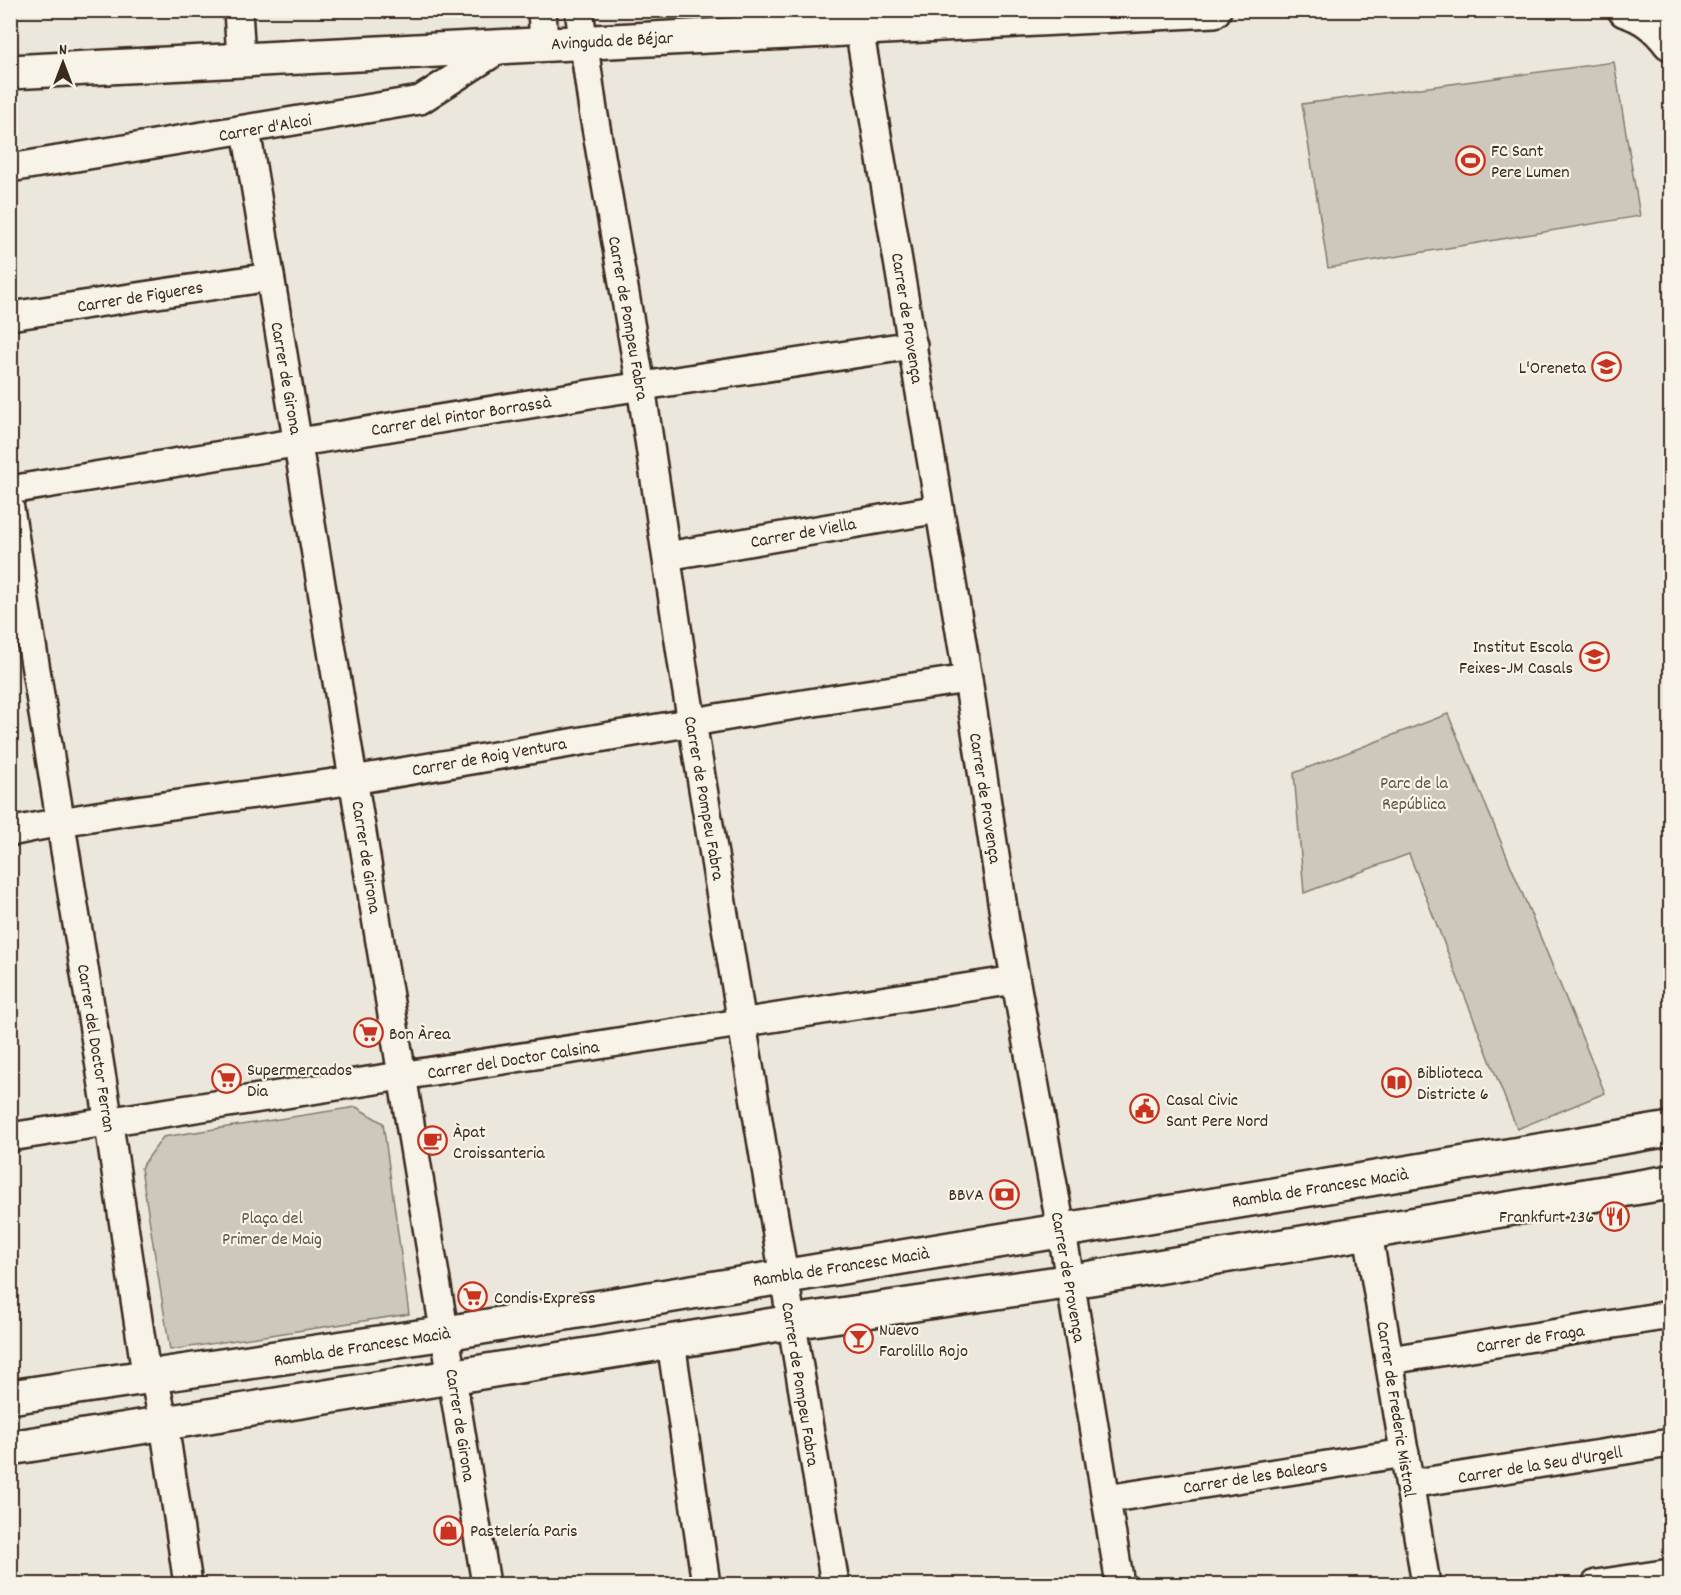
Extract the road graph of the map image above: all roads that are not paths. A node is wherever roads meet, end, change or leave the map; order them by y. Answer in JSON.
{"nodes":[{"id":1,"x":238,"y":10,"type":"edge"},
{"id":2,"x":542,"y":10,"type":"edge"},
{"id":3,"x":1214,"y":10,"type":"edge"},
{"id":4,"x":1625,"y":10,"type":"edge"},
{"id":5,"x":1665,"y":10,"type":"edge"},
{"id":6,"x":857,"y":19,"type":"edge"},
{"id":7,"x":581,"y":26,"type":"edge"},
{"id":8,"x":1671,"y":27,"type":"edge"},
{"id":9,"x":1671,"y":43,"type":"edge"},
{"id":10,"x":543,"y":44,"type":"junction"},
{"id":11,"x":504,"y":46,"type":"junction"},
{"id":12,"x":241,"y":59,"type":"junction"},
{"id":13,"x":10,"y":72,"type":"edge"},
{"id":14,"x":246,"y":130,"type":"junction"},
{"id":15,"x":10,"y":168,"type":"edge"},
{"id":16,"x":270,"y":277,"type":"junction"},
{"id":17,"x":10,"y":316,"type":"edge"},
{"id":18,"x":913,"y":345,"type":"junction"},
{"id":19,"x":641,"y":386,"type":"junction"},
{"id":20,"x":298,"y":442,"type":"junction"},
{"id":21,"x":10,"y":490,"type":"edge"},
{"id":22,"x":10,"y":509,"type":"edge"},
{"id":23,"x":939,"y":509,"type":"junction"},
{"id":24,"x":667,"y":556,"type":"junction"},
{"id":25,"x":968,"y":679,"type":"junction"},
{"id":26,"x":692,"y":722,"type":"junction"},
{"id":27,"x":354,"y":780,"type":"junction"},
{"id":28,"x":62,"y":822,"type":"junction"},
{"id":29,"x":10,"y":832,"type":"edge"},
{"id":30,"x":1015,"y":980,"type":"junction"},
{"id":31,"x":744,"y":1023,"type":"junction"},
{"id":32,"x":404,"y":1076,"type":"junction"},
{"id":33,"x":108,"y":1121,"type":"junction"},
{"id":34,"x":1670,"y":1132,"type":"edge"},
{"id":35,"x":10,"y":1137,"type":"edge"},
{"id":36,"x":1671,"y":1182,"type":"edge"},
{"id":37,"x":1061,"y":1229,"type":"junction"},
{"id":38,"x":1368,"y":1233,"type":"junction"},
{"id":39,"x":783,"y":1276,"type":"junction"},
{"id":40,"x":1070,"y":1281,"type":"junction"},
{"id":41,"x":1671,"y":1315,"type":"edge"},
{"id":42,"x":792,"y":1322,"type":"junction"},
{"id":43,"x":446,"y":1333,"type":"junction"},
{"id":44,"x":671,"y":1342,"type":"junction"},
{"id":45,"x":1389,"y":1360,"type":"junction"},
{"id":46,"x":154,"y":1377,"type":"junction"},
{"id":47,"x":454,"y":1378,"type":"junction"},
{"id":48,"x":10,"y":1397,"type":"edge"},
{"id":49,"x":164,"y":1424,"type":"junction"},
{"id":50,"x":1671,"y":1443,"type":"edge"},
{"id":51,"x":10,"y":1448,"type":"edge"},
{"id":52,"x":1405,"y":1453,"type":"junction"},
{"id":53,"x":1410,"y":1484,"type":"junction"},
{"id":54,"x":1106,"y":1499,"type":"junction"},
{"id":55,"x":1671,"y":1573,"type":"edge"},
{"id":56,"x":188,"y":1584,"type":"edge"},
{"id":57,"x":486,"y":1584,"type":"edge"},
{"id":58,"x":705,"y":1584,"type":"edge"},
{"id":59,"x":835,"y":1584,"type":"edge"},
{"id":60,"x":1120,"y":1584,"type":"edge"},
{"id":61,"x":1426,"y":1584,"type":"edge"},
{"id":62,"x":1596,"y":1584,"type":"edge"}],
"edges":[{"from":1,"to":12,"type":"street"},
{"from":2,"to":10,"type":"street"},
{"from":3,"to":6,"type":"street","name":"Avinguda de Béjar"},
{"from":4,"to":9,"type":"street"},
{"from":5,"to":8,"type":"street"},
{"from":6,"to":7,"type":"street","name":"Avinguda de Béjar"},
{"from":6,"to":18,"type":"street","name":"Carrer de Provença"},
{"from":7,"to":10,"type":"street","name":"Avinguda de Béjar"},
{"from":7,"to":19,"type":"street","name":"Carrer de Pompeu Fabra"},
{"from":10,"to":11,"type":"street","name":"Avinguda de Béjar"},
{"from":11,"to":12,"type":"street","name":"Avinguda de Béjar"},
{"from":11,"to":14,"type":"street","name":"Carrer d'Alcoi"},
{"from":12,"to":13,"type":"street","name":"Avinguda de Béjar"},
{"from":14,"to":15,"type":"street","name":"Carrer d'Alcoi"},
{"from":14,"to":16,"type":"street","name":"Carrer de Girona"},
{"from":16,"to":17,"type":"street","name":"Carrer de Figueres"},
{"from":16,"to":20,"type":"street","name":"Carrer de Girona"},
{"from":18,"to":19,"type":"street","name":"Carrer del Pintor Borrassà"},
{"from":18,"to":23,"type":"street","name":"Carrer de Provença"},
{"from":19,"to":20,"type":"street","name":"Carrer del Pintor Borrassà"},
{"from":19,"to":24,"type":"street","name":"Carrer de Pompeu Fabra"},
{"from":20,"to":21,"type":"street","name":"Carrer del Pintor Borrassà"},
{"from":20,"to":27,"type":"street","name":"Carrer de Girona"},
{"from":22,"to":28,"type":"street","name":"Carrer del Doctor Ferran"},
{"from":23,"to":24,"type":"street","name":"Carrer de Viella"},
{"from":23,"to":25,"type":"street","name":"Carrer de Provença"},
{"from":24,"to":26,"type":"street","name":"Carrer de Pompeu Fabra"},
{"from":25,"to":26,"type":"street","name":"Carrer de Roig Ventura"},
{"from":25,"to":30,"type":"street","name":"Carrer de Provença"},
{"from":26,"to":27,"type":"street","name":"Carrer de Roig Ventura"},
{"from":26,"to":31,"type":"street","name":"Carrer de Pompeu Fabra"},
{"from":27,"to":28,"type":"street","name":"Carrer de Roig Ventura"},
{"from":27,"to":32,"type":"street","name":"Carrer de Girona"},
{"from":28,"to":29,"type":"street","name":"Carrer de Roig Ventura"},
{"from":28,"to":33,"type":"street","name":"Carrer del Doctor Ferran"},
{"from":30,"to":31,"type":"street","name":"Carrer del Doctor Calsina"},
{"from":30,"to":37,"type":"street","name":"Carrer de Provença"},
{"from":31,"to":32,"type":"street","name":"Carrer del Doctor Calsina"},
{"from":31,"to":39,"type":"street","name":"Carrer de Pompeu Fabra"},
{"from":32,"to":33,"type":"street","name":"Carrer del Doctor Calsina"},
{"from":32,"to":43,"type":"street","name":"Carrer de Girona"},
{"from":33,"to":35,"type":"street","name":"Carrer del Doctor Calsina"},
{"from":33,"to":46,"type":"street","name":"Carrer del Doctor Ferran"},
{"from":34,"to":37,"type":"street","name":"Rambla de Francesc Macià"},
{"from":36,"to":38,"type":"street"},
{"from":37,"to":39,"type":"street","name":"Rambla de Francesc Macià"},
{"from":37,"to":40,"type":"street","name":"Carrer de Provença"},
{"from":38,"to":40,"type":"street"},
{"from":38,"to":45,"type":"street","name":"Carrer de Frederic Mistral"},
{"from":39,"to":42,"type":"street","name":"Carrer de Pompeu Fabra"},
{"from":39,"to":43,"type":"street","name":"Rambla de Francesc Macià"},
{"from":40,"to":42,"type":"street"},
{"from":40,"to":54,"type":"street","name":"Carrer de Provença"},
{"from":41,"to":45,"type":"street","name":"Carrer de Fraga"},
{"from":42,"to":44,"type":"street"},
{"from":42,"to":59,"type":"street","name":"Carrer de Pompeu Fabra"},
{"from":43,"to":46,"type":"street","name":"Rambla de Francesc Macià"},
{"from":43,"to":47,"type":"street","name":"Carrer de Girona"},
{"from":44,"to":47,"type":"street"},
{"from":44,"to":58,"type":"street"},
{"from":45,"to":52,"type":"street","name":"Carrer de Frederic Mistral"},
{"from":46,"to":48,"type":"street","name":"Rambla de Francesc Macià"},
{"from":46,"to":49,"type":"street","name":"Carrer del Doctor Ferran"},
{"from":47,"to":49,"type":"street"},
{"from":47,"to":57,"type":"street","name":"Carrer de Girona"},
{"from":49,"to":51,"type":"street"},
{"from":49,"to":56,"type":"street","name":"Carrer del Doctor Ferran"},
{"from":50,"to":53,"type":"street","name":"Carrer de la Seu d'Urgell"},
{"from":52,"to":53,"type":"street","name":"Carrer de Frederic Mistral"},
{"from":52,"to":54,"type":"street","name":"Carrer de les Balears"},
{"from":53,"to":61,"type":"street","name":"Carrer de Frederic Mistral"},
{"from":54,"to":60,"type":"street","name":"Carrer de Provença"},
{"from":55,"to":62,"type":"street"}]}
